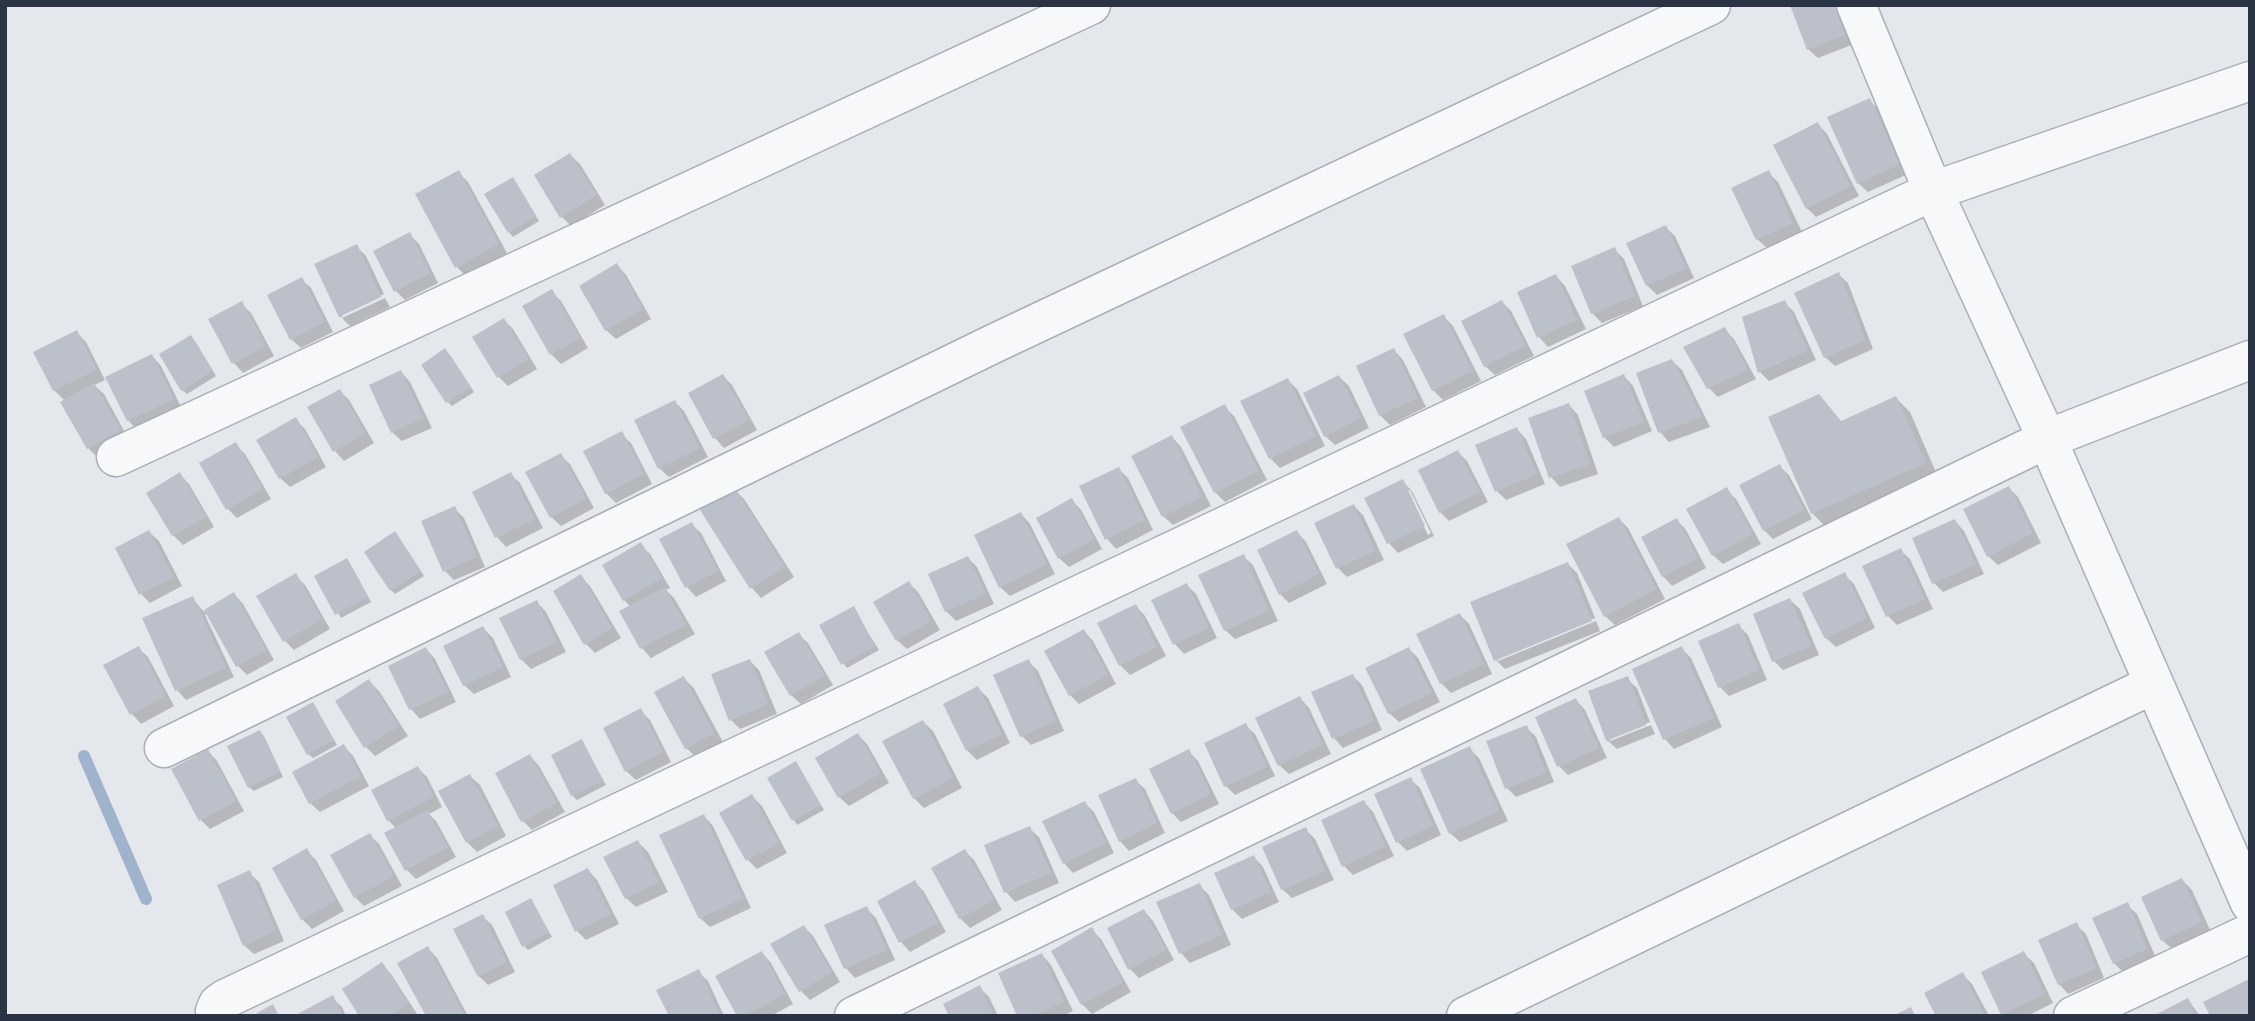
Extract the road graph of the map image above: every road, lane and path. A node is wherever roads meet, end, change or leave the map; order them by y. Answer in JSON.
{"nodes":[{"id":1,"x":1091,"y":5,"type":"edge"},
{"id":2,"x":1711,"y":5,"type":"edge"},
{"id":3,"x":1856,"y":5,"type":"edge"},
{"id":4,"x":2250,"y":81,"type":"edge"},
{"id":5,"x":1933,"y":191,"type":"junction"},
{"id":6,"x":2250,"y":360,"type":"edge"},
{"id":7,"x":2047,"y":439,"type":"junction"},
{"id":8,"x":116,"y":457,"type":"dead end"},
{"id":9,"x":2154,"y":684,"type":"junction"},
{"id":10,"x":163,"y":748,"type":"dead end"},
{"id":11,"x":2250,"y":903,"type":"edge"},
{"id":12,"x":2250,"y":933,"type":"edge"},
{"id":13,"x":218,"y":1016,"type":"edge"},
{"id":14,"x":854,"y":1016,"type":"edge"},
{"id":15,"x":1466,"y":1016,"type":"edge"},
{"id":16,"x":2073,"y":1016,"type":"edge"}],
"edges":[{"from":1,"to":8,"type":"street"},
{"from":2,"to":10,"type":"street"},
{"from":3,"to":5,"type":"street"},
{"from":4,"to":5,"type":"street"},
{"from":5,"to":7,"type":"street"},
{"from":5,"to":13,"type":"street"},
{"from":6,"to":7,"type":"street"},
{"from":7,"to":9,"type":"street"},
{"from":7,"to":14,"type":"street"},
{"from":9,"to":11,"type":"street"},
{"from":9,"to":15,"type":"street"},
{"from":12,"to":16,"type":"street"}]}
